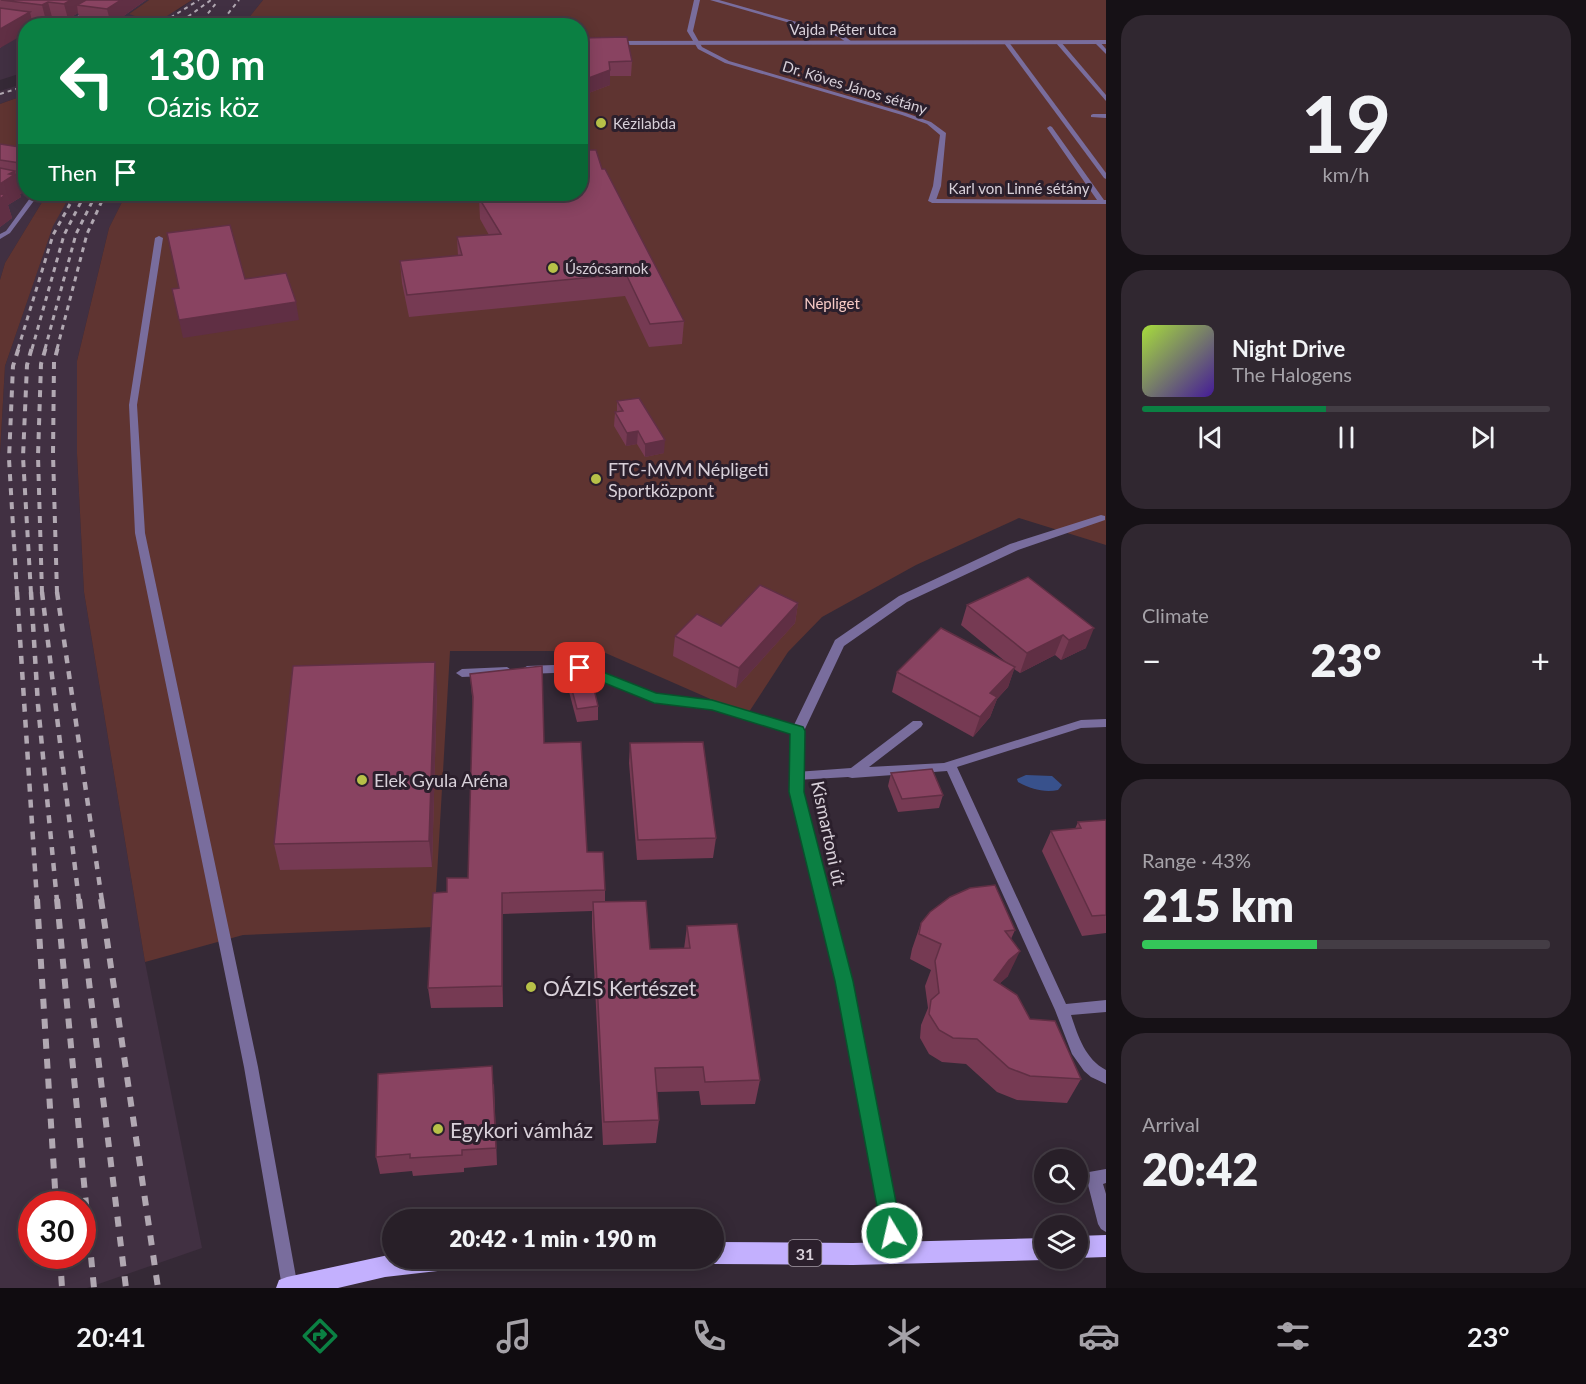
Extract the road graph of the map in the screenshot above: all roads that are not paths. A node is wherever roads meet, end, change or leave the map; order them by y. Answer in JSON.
{"nodes":[{"id":1,"x":106,"y":0,"type":"edge"},
{"id":2,"x":697,"y":0,"type":"edge"},
{"id":3,"x":712,"y":0,"type":"edge"},
{"id":4,"x":0,"y":18,"type":"edge"},
{"id":5,"x":76,"y":18,"type":"edge"},
{"id":6,"x":18,"y":21,"type":"edge"},
{"id":7,"x":696,"y":42,"type":"junction"},
{"id":8,"x":849,"y":42,"type":"junction"},
{"id":9,"x":1006,"y":42,"type":"junction"},
{"id":10,"x":1058,"y":42,"type":"junction"},
{"id":11,"x":1097,"y":42,"type":"junction"},
{"id":12,"x":1106,"y":42,"type":"edge"},
{"id":13,"x":588,"y":43,"type":"edge"},
{"id":14,"x":1106,"y":52,"type":"edge"},
{"id":15,"x":1106,"y":99,"type":"edge"},
{"id":16,"x":1093,"y":116,"type":"dead end"},
{"id":17,"x":1106,"y":116,"type":"edge"},
{"id":18,"x":1050,"y":128,"type":"dead end"},
{"id":19,"x":1058,"y":139,"type":"junction"},
{"id":20,"x":1078,"y":139,"type":"junction"},
{"id":21,"x":1106,"y":177,"type":"edge"},
{"id":22,"x":0,"y":185,"type":"edge"},
{"id":23,"x":18,"y":188,"type":"edge"},
{"id":24,"x":31,"y":201,"type":"edge"},
{"id":25,"x":932,"y":201,"type":"joint"},
{"id":26,"x":1104,"y":202,"type":"edge"},
{"id":27,"x":0,"y":237,"type":"edge"},
{"id":28,"x":159,"y":238,"type":"dead end"},
{"id":29,"x":1103,"y":520,"type":"edge"},
{"id":30,"x":462,"y":673,"type":"dead end"},
{"id":31,"x":1106,"y":723,"type":"edge"},
{"id":32,"x":917,"y":724,"type":"dead end"},
{"id":33,"x":798,"y":731,"type":"junction"},
{"id":34,"x":950,"y":765,"type":"junction"},
{"id":35,"x":852,"y":774,"type":"junction"},
{"id":36,"x":796,"y":776,"type":"junction"},
{"id":37,"x":1106,"y":1006,"type":"edge"},
{"id":38,"x":1062,"y":1011,"type":"junction"},
{"id":39,"x":1106,"y":1077,"type":"edge"},
{"id":40,"x":1106,"y":1176,"type":"edge"},
{"id":41,"x":1106,"y":1224,"type":"edge"},
{"id":42,"x":1106,"y":1246,"type":"edge"},
{"id":43,"x":1088,"y":1247,"type":"edge"},
{"id":44,"x":1034,"y":1249,"type":"edge"},
{"id":45,"x":724,"y":1253,"type":"edge"},
{"id":46,"x":895,"y":1253,"type":"junction"},
{"id":47,"x":382,"y":1267,"type":"edge"},
{"id":48,"x":289,"y":1288,"type":"edge"}],
"edges":[{"from":1,"to":5,"type":"lane"},
{"from":2,"to":7,"type":"street"},
{"from":3,"to":8,"type":"lane"},
{"from":4,"to":6,"type":"street"},
{"from":7,"to":8,"type":"street","name":"Vajda Péter utca"},
{"from":7,"to":13,"type":"street","name":"Vajda Péter utca"},
{"from":7,"to":25,"type":"street","name":"Dr. Köves János sétány"},
{"from":8,"to":9,"type":"street","name":"Vajda Péter utca"},
{"from":9,"to":10,"type":"street","name":"Vajda Péter utca"},
{"from":9,"to":20,"type":"lane"},
{"from":10,"to":11,"type":"street","name":"Vajda Péter utca"},
{"from":10,"to":15,"type":"lane"},
{"from":11,"to":12,"type":"street","name":"Vajda Péter utca"},
{"from":11,"to":14,"type":"lane"},
{"from":16,"to":17,"type":"lane"},
{"from":18,"to":19,"type":"lane"},
{"from":19,"to":20,"type":"lane"},
{"from":19,"to":26,"type":"lane"},
{"from":20,"to":21,"type":"lane"},
{"from":22,"to":23,"type":"lane"},
{"from":24,"to":27,"type":"lane"},
{"from":25,"to":26,"type":"lane","name":"Karl von Linné sétány"},
{"from":28,"to":48,"type":"lane"},
{"from":29,"to":33,"type":"street","name":"Kismartoni út"},
{"from":30,"to":33,"type":"street"},
{"from":31,"to":34,"type":"lane"},
{"from":32,"to":35,"type":"lane"},
{"from":33,"to":36,"type":"street","name":"Kismartoni út"},
{"from":34,"to":35,"type":"lane"},
{"from":34,"to":38,"type":"lane"},
{"from":35,"to":36,"type":"lane"},
{"from":36,"to":46,"type":"street","name":"Kismartoni út"},
{"from":37,"to":38,"type":"lane"},
{"from":38,"to":39,"type":"lane"},
{"from":40,"to":41,"type":"lane"},
{"from":42,"to":43,"type":"main road"},
{"from":44,"to":46,"type":"main road","number":"31"},
{"from":45,"to":46,"type":"main road","number":"31"},
{"from":47,"to":48,"type":"main road"}]}
